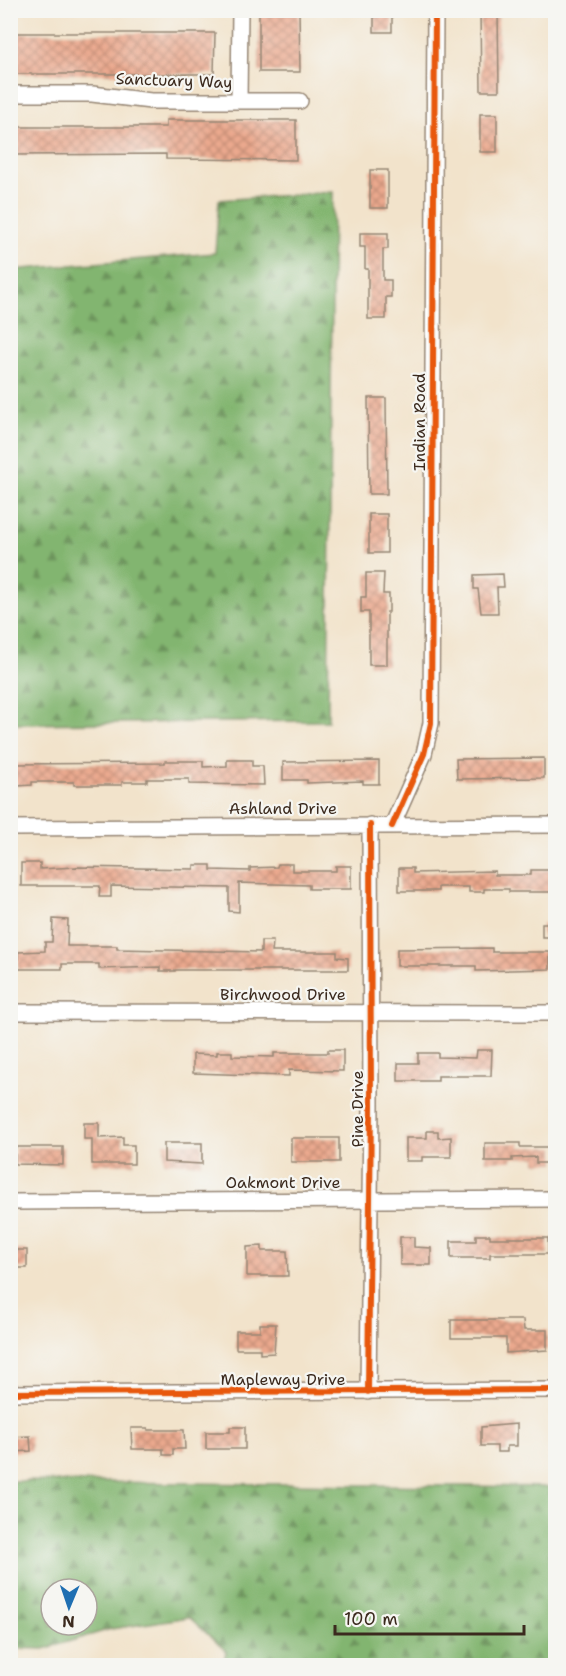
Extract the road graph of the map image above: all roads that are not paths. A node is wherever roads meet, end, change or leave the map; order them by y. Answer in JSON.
{"nodes":[{"id":1,"x":240,"y":10,"type":"edge"},
{"id":2,"x":435,"y":10,"type":"edge"},
{"id":3,"x":10,"y":94,"type":"edge"},
{"id":4,"x":300,"y":100,"type":"dead end"},
{"id":5,"x":239,"y":101,"type":"junction"},
{"id":6,"x":370,"y":825,"type":"junction"},
{"id":7,"x":555,"y":825,"type":"edge"},
{"id":8,"x":392,"y":826,"type":"junction"},
{"id":9,"x":10,"y":828,"type":"edge"},
{"id":10,"x":10,"y":1012,"type":"edge"},
{"id":11,"x":370,"y":1012,"type":"junction"},
{"id":12,"x":555,"y":1013,"type":"edge"},
{"id":13,"x":370,"y":1199,"type":"junction"},
{"id":14,"x":555,"y":1199,"type":"edge"},
{"id":15,"x":10,"y":1202,"type":"edge"},
{"id":16,"x":555,"y":1390,"type":"edge"},
{"id":17,"x":368,"y":1392,"type":"junction"},
{"id":18,"x":10,"y":1394,"type":"edge"}],
"edges":[{"from":1,"to":5,"type":"street"},
{"from":2,"to":8,"type":"street","name":"Indian Road"},
{"from":3,"to":5,"type":"street","name":"Sanctuary Way"},
{"from":4,"to":5,"type":"street","name":"Sanctuary Way"},
{"from":6,"to":8,"type":"street","name":"Ashland Drive"},
{"from":6,"to":9,"type":"street","name":"Ashland Drive"},
{"from":6,"to":11,"type":"street","name":"Pine Drive"},
{"from":7,"to":8,"type":"street","name":"Ashland Drive"},
{"from":10,"to":11,"type":"street","name":"Birchwood Drive"},
{"from":11,"to":12,"type":"street","name":"Birchwood Drive"},
{"from":11,"to":13,"type":"street","name":"Pine Drive"},
{"from":13,"to":14,"type":"street","name":"Oakmont Drive"},
{"from":13,"to":15,"type":"street","name":"Oakmont Drive"},
{"from":13,"to":17,"type":"street","name":"Pine Drive"},
{"from":16,"to":17,"type":"street","name":"Mapleway Drive"},
{"from":17,"to":18,"type":"street","name":"Mapleway Drive"}]}
